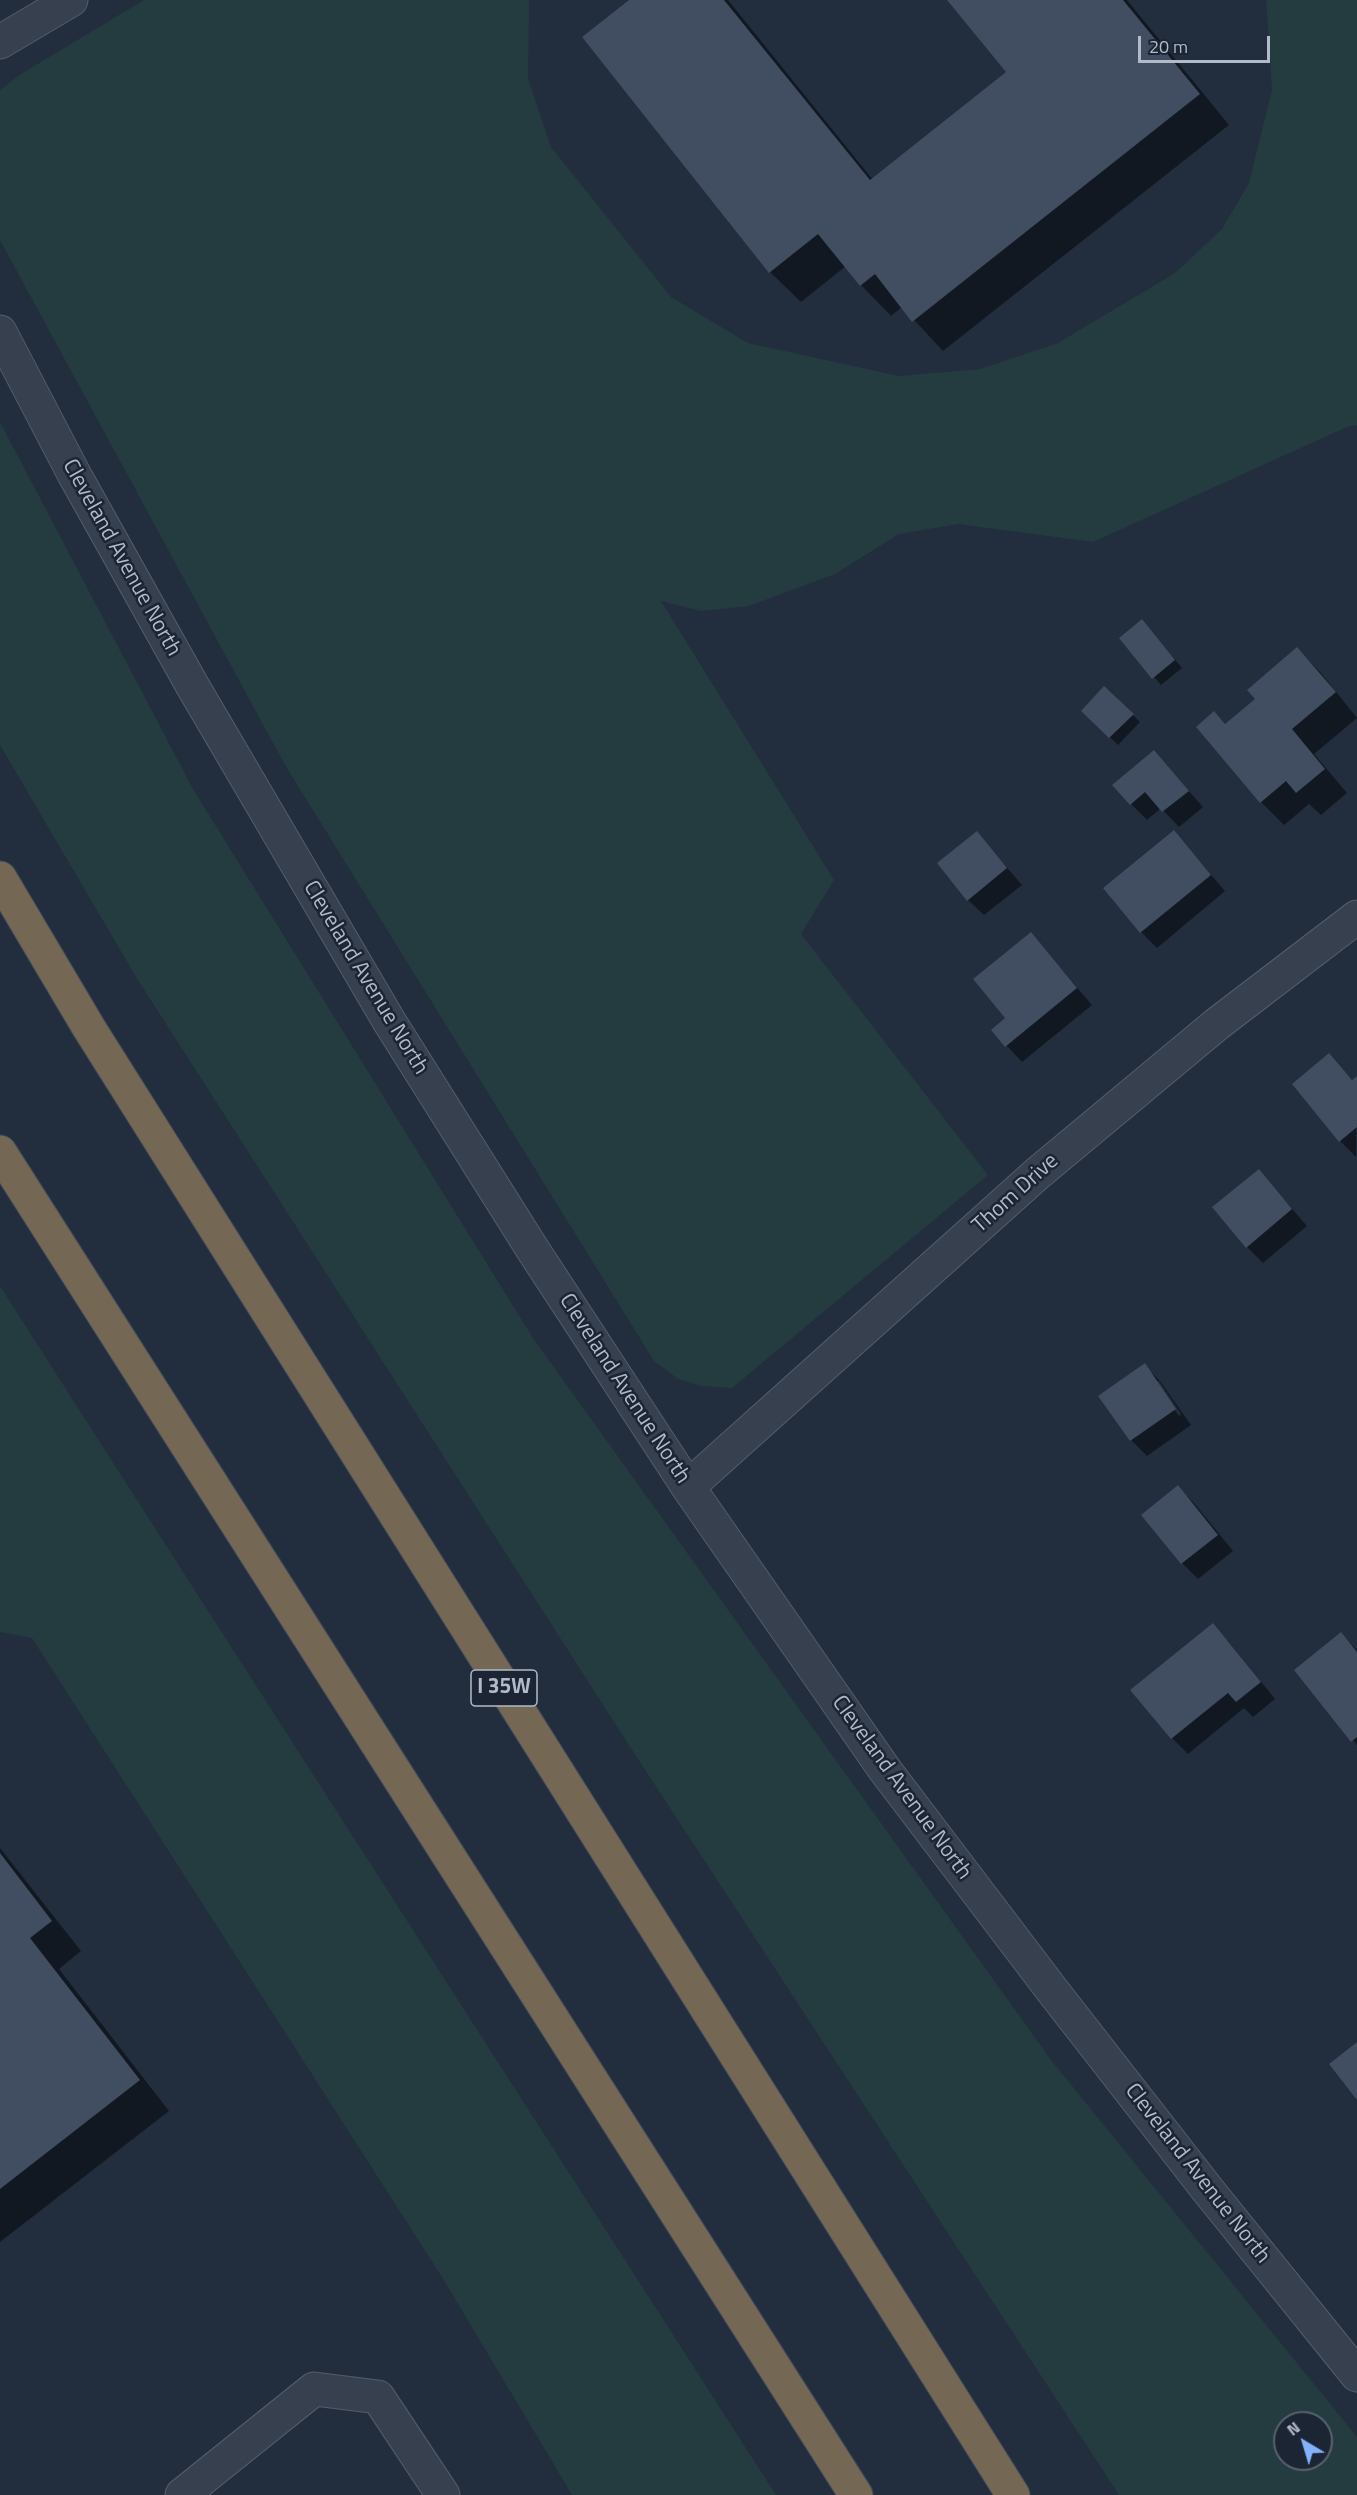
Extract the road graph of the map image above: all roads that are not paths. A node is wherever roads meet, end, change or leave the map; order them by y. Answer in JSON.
{"nodes":[{"id":1,"x":71,"y":0,"type":"edge"},
{"id":2,"x":0,"y":42,"type":"edge"},
{"id":3,"x":0,"y":332,"type":"edge"},
{"id":4,"x":0,"y":878,"type":"edge"},
{"id":5,"x":1357,"y":917,"type":"edge"},
{"id":6,"x":0,"y":1152,"type":"edge"},
{"id":7,"x":688,"y":1487,"type":"junction"},
{"id":8,"x":1357,"y":2375,"type":"edge"},
{"id":9,"x":182,"y":2495,"type":"edge"},
{"id":10,"x":443,"y":2495,"type":"edge"},
{"id":11,"x":856,"y":2495,"type":"edge"},
{"id":12,"x":1013,"y":2495,"type":"edge"}],
"edges":[{"from":1,"to":2,"type":"street"},
{"from":3,"to":7,"type":"street","name":"Cleveland Avenue North"},
{"from":4,"to":12,"type":"highway","number":"I 35W"},
{"from":5,"to":7,"type":"street","name":"Thom Drive"},
{"from":6,"to":11,"type":"highway"},
{"from":7,"to":8,"type":"street","name":"Cleveland Avenue North"},
{"from":9,"to":10,"type":"street"}]}
